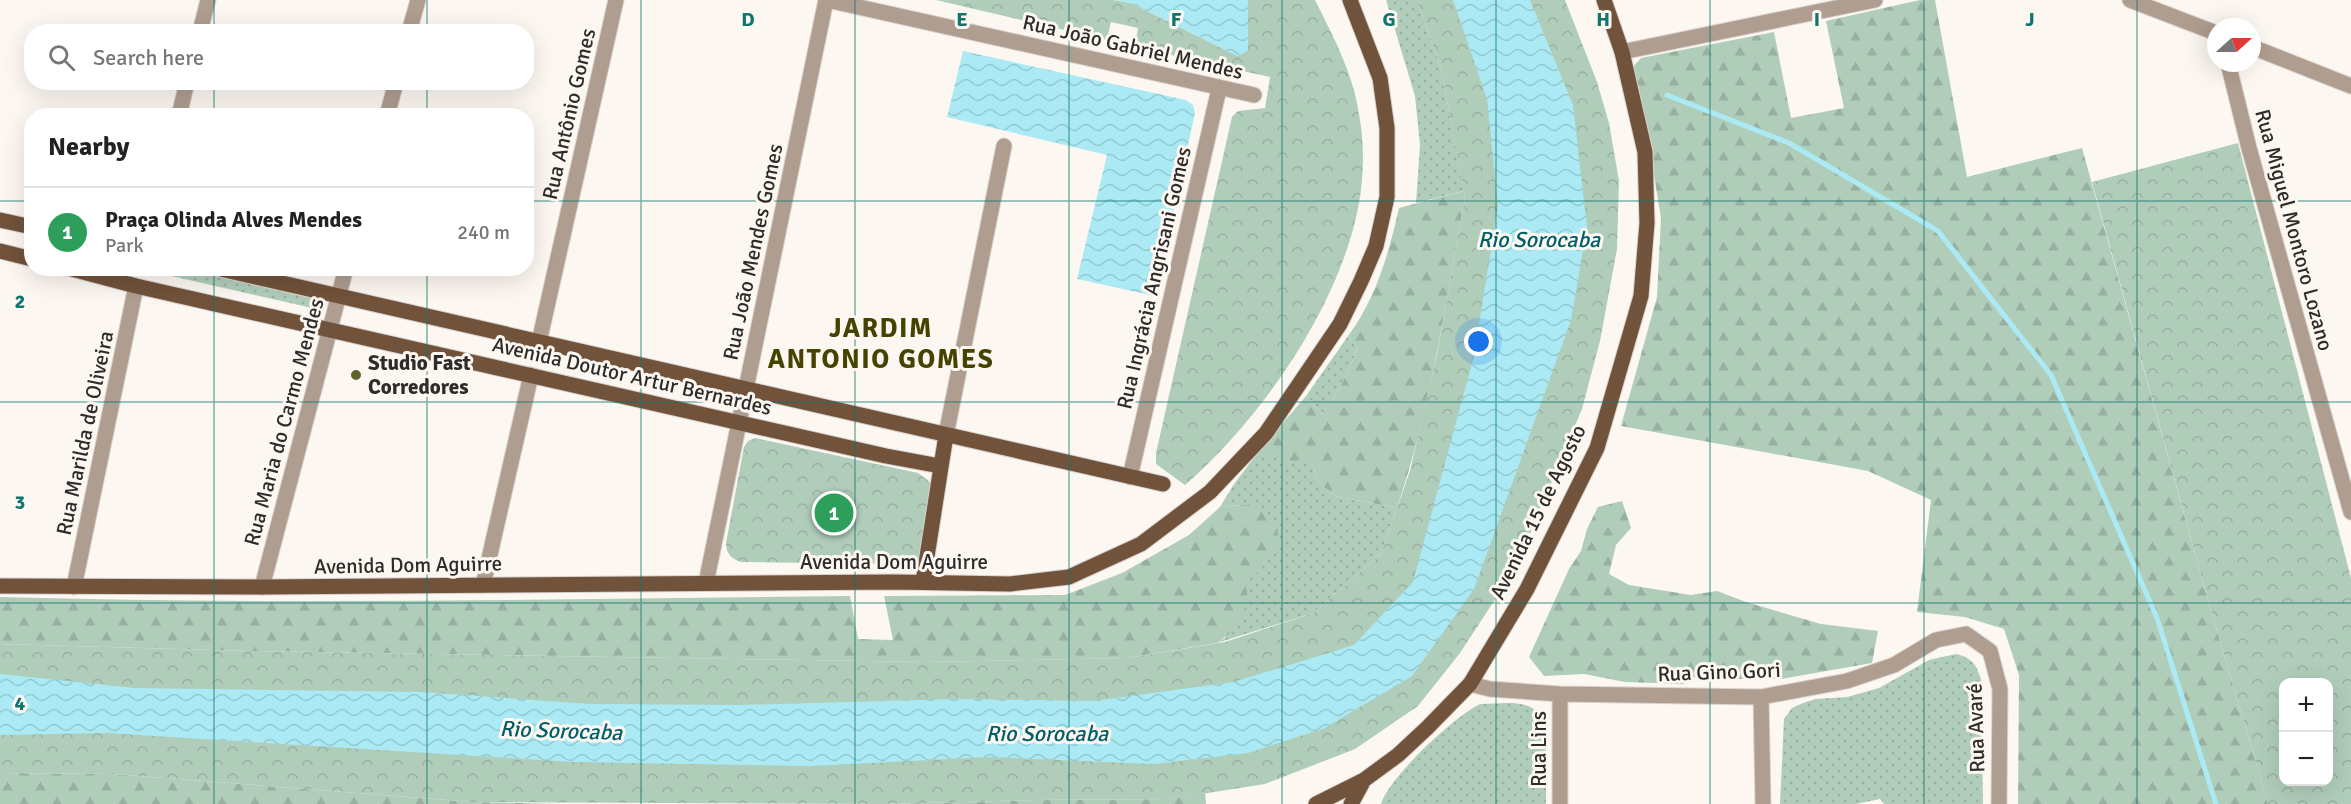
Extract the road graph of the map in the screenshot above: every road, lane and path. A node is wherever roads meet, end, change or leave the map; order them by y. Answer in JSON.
{"nodes":[{"id":1,"x":208,"y":0,"type":"edge"},
{"id":2,"x":418,"y":0,"type":"edge"},
{"id":3,"x":616,"y":0,"type":"edge"},
{"id":4,"x":827,"y":0,"type":"edge"},
{"id":5,"x":1350,"y":0,"type":"edge"},
{"id":6,"x":1604,"y":0,"type":"edge"},
{"id":7,"x":1875,"y":0,"type":"edge"},
{"id":8,"x":2130,"y":0,"type":"edge"},
{"id":9,"x":202,"y":24,"type":"edge"},
{"id":10,"x":411,"y":24,"type":"edge"},
{"id":11,"x":2207,"y":30,"type":"edge"},
{"id":12,"x":2261,"y":51,"type":"edge"},
{"id":13,"x":1622,"y":52,"type":"junction"},
{"id":14,"x":2230,"y":72,"type":"edge"},
{"id":15,"x":2351,"y":86,"type":"edge"},
{"id":16,"x":1219,"y":89,"type":"junction"},
{"id":17,"x":185,"y":90,"type":"edge"},
{"id":18,"x":394,"y":90,"type":"edge"},
{"id":19,"x":1254,"y":95,"type":"dead end"},
{"id":20,"x":181,"y":108,"type":"edge"},
{"id":21,"x":389,"y":108,"type":"edge"},
{"id":22,"x":1004,"y":146,"type":"dead end"},
{"id":23,"x":0,"y":220,"type":"edge"},
{"id":24,"x":24,"y":225,"type":"edge"},
{"id":25,"x":0,"y":250,"type":"edge"},
{"id":26,"x":24,"y":257,"type":"edge"},
{"id":27,"x":98,"y":276,"type":"edge"},
{"id":28,"x":251,"y":276,"type":"edge"},
{"id":29,"x":344,"y":276,"type":"edge"},
{"id":30,"x":136,"y":286,"type":"junction"},
{"id":31,"x":339,"y":296,"type":"junction"},
{"id":32,"x":331,"y":329,"type":"junction"},
{"id":33,"x":539,"y":342,"type":"junction"},
{"id":34,"x":531,"y":375,"type":"junction"},
{"id":35,"x":746,"y":389,"type":"junction"},
{"id":36,"x":739,"y":422,"type":"junction"},
{"id":37,"x":946,"y":435,"type":"junction"},
{"id":38,"x":940,"y":466,"type":"junction"},
{"id":39,"x":1130,"y":477,"type":"junction"},
{"id":40,"x":1163,"y":484,"type":"dead end"},
{"id":41,"x":2351,"y":512,"type":"edge"},
{"id":42,"x":923,"y":582,"type":"junction"},
{"id":43,"x":706,"y":583,"type":"junction"},
{"id":44,"x":483,"y":585,"type":"junction"},
{"id":45,"x":0,"y":586,"type":"edge"},
{"id":46,"x":74,"y":587,"type":"junction"},
{"id":47,"x":262,"y":587,"type":"junction"},
{"id":48,"x":1990,"y":651,"type":"joint"},
{"id":49,"x":1470,"y":684,"type":"junction"},
{"id":50,"x":1560,"y":694,"type":"junction"},
{"id":51,"x":1761,"y":697,"type":"junction"},
{"id":52,"x":1352,"y":800,"type":"edge"},
{"id":53,"x":1318,"y":804,"type":"edge"},
{"id":54,"x":1560,"y":804,"type":"edge"},
{"id":55,"x":1763,"y":804,"type":"edge"},
{"id":56,"x":1999,"y":804,"type":"edge"}],
"edges":[{"from":1,"to":9,"type":"street"},
{"from":2,"to":10,"type":"street"},
{"from":3,"to":33,"type":"street","name":"Rua Antônio Gomes"},
{"from":4,"to":16,"type":"street","name":"Rua João Gabriel Mendes"},
{"from":4,"to":35,"type":"street","name":"Rua João Mendes Gomes"},
{"from":5,"to":42,"type":"main road","name":"Avenida Dom Aguirre"},
{"from":6,"to":13,"type":"main road","name":"Avenida 15 de Agosto"},
{"from":7,"to":13,"type":"street"},
{"from":8,"to":11,"type":"street"},
{"from":12,"to":15,"type":"street"},
{"from":13,"to":49,"type":"main road","name":"Avenida 15 de Agosto"},
{"from":14,"to":41,"type":"street","name":"Rua Miguel Montoro Lozano"},
{"from":16,"to":19,"type":"street","name":"Rua João Gabriel Mendes"},
{"from":16,"to":39,"type":"street","name":"Rua Ingrácia Angrisani Gomes"},
{"from":17,"to":20,"type":"street"},
{"from":18,"to":21,"type":"street"},
{"from":22,"to":37,"type":"street"},
{"from":23,"to":24,"type":"main road"},
{"from":25,"to":26,"type":"main road"},
{"from":27,"to":30,"type":"main road","name":"Avenida Doutor Artur Bernardes"},
{"from":28,"to":31,"type":"main road","name":"Avenida Doutor Artur Bernardes"},
{"from":29,"to":31,"type":"street","name":"Rua Maria do Carmo Mendes"},
{"from":30,"to":32,"type":"main road","name":"Avenida Doutor Artur Bernardes"},
{"from":30,"to":46,"type":"street","name":"Rua Marilda de Oliveira"},
{"from":31,"to":32,"type":"street","name":"Rua Maria do Carmo Mendes"},
{"from":31,"to":33,"type":"main road","name":"Avenida Doutor Artur Bernardes"},
{"from":32,"to":34,"type":"main road","name":"Avenida Doutor Artur Bernardes"},
{"from":32,"to":47,"type":"street","name":"Rua Maria do Carmo Mendes"},
{"from":33,"to":35,"type":"main road","name":"Avenida Doutor Artur Bernardes"},
{"from":34,"to":36,"type":"main road","name":"Avenida Doutor Artur Bernardes"},
{"from":34,"to":44,"type":"street"},
{"from":35,"to":36,"type":"street","name":"Rua João Mendes Gomes"},
{"from":35,"to":37,"type":"main road","name":"Avenida Doutor Artur Bernardes"},
{"from":36,"to":38,"type":"main road","name":"Avenida Doutor Artur Bernardes"},
{"from":36,"to":43,"type":"street","name":"Rua João Mendes Gomes"},
{"from":37,"to":38,"type":"main road"},
{"from":37,"to":39,"type":"main road","name":"Avenida Doutor Artur Bernardes"},
{"from":38,"to":42,"type":"main road"},
{"from":39,"to":40,"type":"main road","name":"Avenida Doutor Artur Bernardes"},
{"from":42,"to":43,"type":"main road","name":"Avenida Dom Aguirre"},
{"from":43,"to":44,"type":"main road","name":"Avenida Dom Aguirre"},
{"from":44,"to":47,"type":"main road","name":"Avenida Dom Aguirre"},
{"from":45,"to":46,"type":"main road","name":"Avenida Dom Aguirre"},
{"from":46,"to":47,"type":"main road","name":"Avenida Dom Aguirre"},
{"from":48,"to":51,"type":"street","name":"Rua Gino Gori"},
{"from":48,"to":56,"type":"street","name":"Rua Avaré"},
{"from":49,"to":50,"type":"street","name":"Rua Gino Gori"},
{"from":49,"to":52,"type":"main road","name":"Avenida 15 de Agosto"},
{"from":50,"to":51,"type":"street","name":"Rua Gino Gori"},
{"from":50,"to":54,"type":"street","name":"Rua Lins"},
{"from":51,"to":55,"type":"street"},
{"from":52,"to":53,"type":"main road","name":"Avenida 15 de Agosto"}]}
